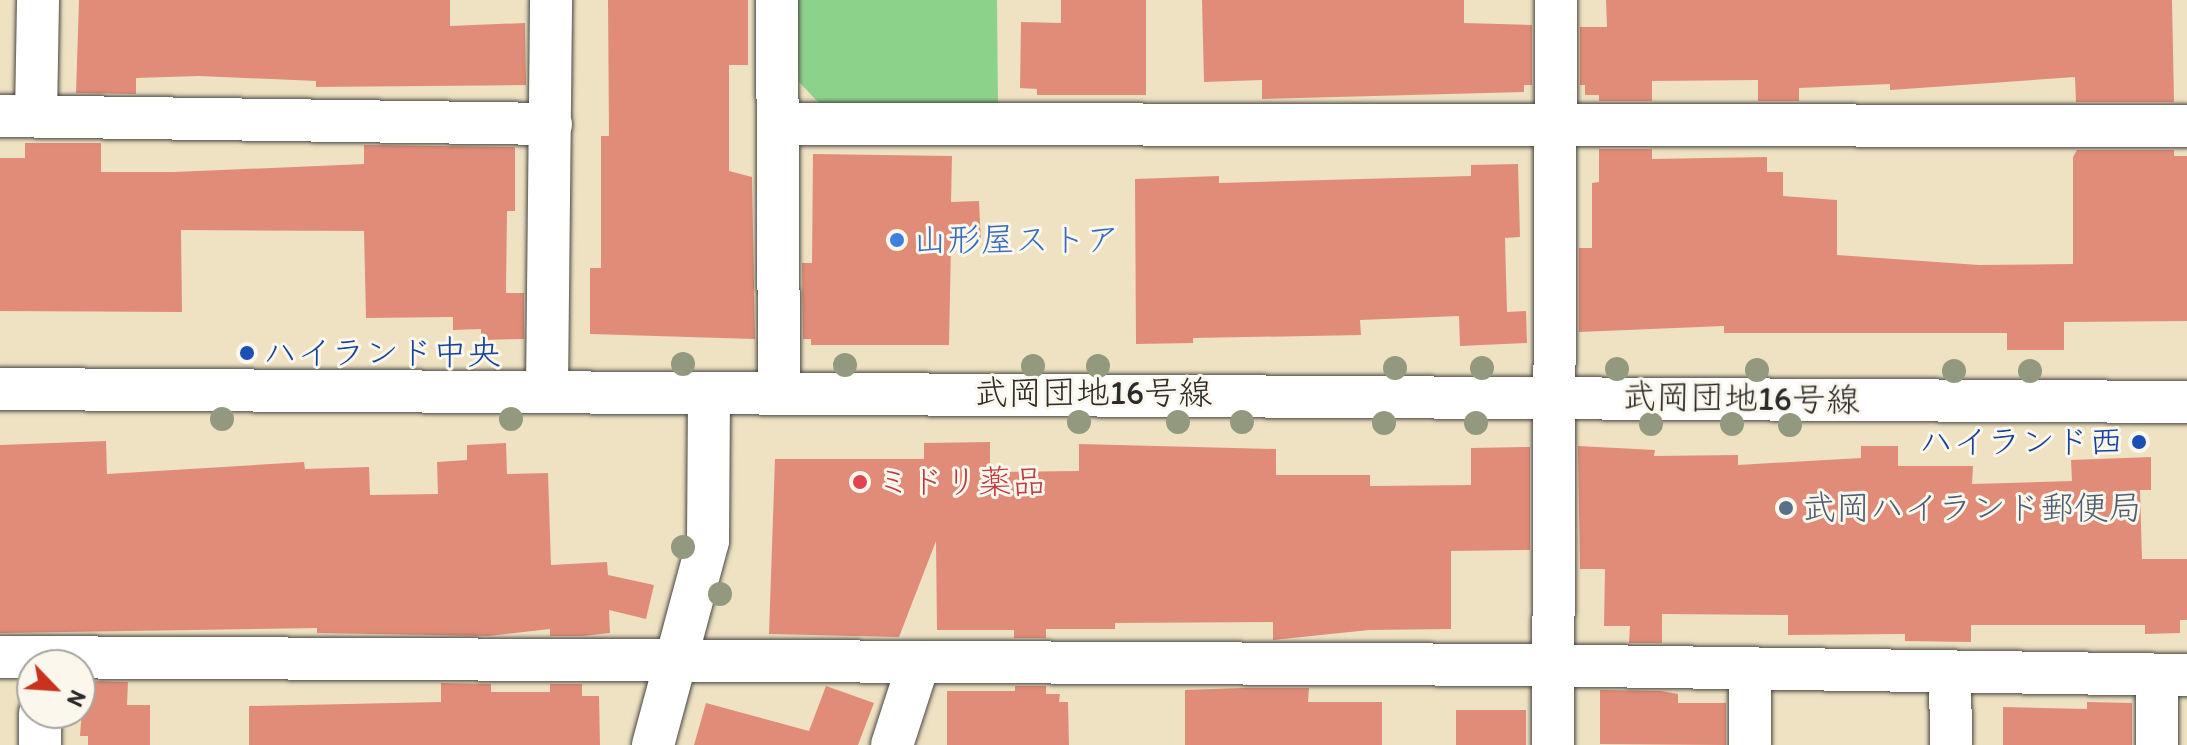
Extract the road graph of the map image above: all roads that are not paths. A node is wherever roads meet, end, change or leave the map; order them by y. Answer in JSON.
{"nodes":[{"id":1,"x":38,"y":0,"type":"edge"},
{"id":2,"x":551,"y":0,"type":"edge"},
{"id":3,"x":777,"y":0,"type":"edge"},
{"id":4,"x":1556,"y":0,"type":"edge"},
{"id":5,"x":18,"y":116,"type":"edge"},
{"id":6,"x":551,"y":124,"type":"junction"},
{"id":7,"x":778,"y":124,"type":"junction"},
{"id":8,"x":1554,"y":126,"type":"junction"},
{"id":9,"x":2187,"y":126,"type":"edge"},
{"id":10,"x":0,"y":389,"type":"edge"},
{"id":11,"x":547,"y":389,"type":"junction"},
{"id":12,"x":779,"y":393,"type":"junction"},
{"id":13,"x":709,"y":394,"type":"junction"},
{"id":14,"x":1554,"y":396,"type":"junction"},
{"id":15,"x":2187,"y":402,"type":"edge"},
{"id":16,"x":96,"y":660,"type":"edge"},
{"id":17,"x":677,"y":661,"type":"junction"},
{"id":18,"x":919,"y":662,"type":"junction"},
{"id":19,"x":1554,"y":665,"type":"junction"},
{"id":20,"x":1750,"y":669,"type":"junction"},
{"id":21,"x":1950,"y":672,"type":"junction"},
{"id":22,"x":2172,"y":675,"type":"edge"},
{"id":23,"x":653,"y":745,"type":"edge"},
{"id":24,"x":892,"y":745,"type":"edge"},
{"id":25,"x":1553,"y":745,"type":"edge"},
{"id":26,"x":1750,"y":745,"type":"edge"},
{"id":27,"x":1951,"y":745,"type":"edge"},
{"id":28,"x":2157,"y":745,"type":"edge"}],
"edges":[{"from":1,"to":5,"type":"street"},
{"from":2,"to":6,"type":"street"},
{"from":3,"to":7,"type":"street"},
{"from":4,"to":8,"type":"street"},
{"from":5,"to":6,"type":"street"},
{"from":6,"to":11,"type":"street"},
{"from":7,"to":8,"type":"street"},
{"from":7,"to":12,"type":"street"},
{"from":8,"to":9,"type":"street"},
{"from":8,"to":14,"type":"street"},
{"from":10,"to":11,"type":"street","name":"武岡団地16号線"},
{"from":11,"to":13,"type":"street","name":"武岡団地16号線"},
{"from":12,"to":13,"type":"street","name":"武岡団地16号線"},
{"from":12,"to":14,"type":"street","name":"武岡団地16号線"},
{"from":13,"to":17,"type":"street"},
{"from":14,"to":15,"type":"street","name":"武岡団地16号線"},
{"from":14,"to":19,"type":"street"},
{"from":16,"to":17,"type":"street"},
{"from":17,"to":18,"type":"street"},
{"from":17,"to":23,"type":"street"},
{"from":18,"to":19,"type":"street"},
{"from":18,"to":24,"type":"street"},
{"from":19,"to":20,"type":"street"},
{"from":19,"to":25,"type":"street"},
{"from":20,"to":21,"type":"street"},
{"from":20,"to":26,"type":"street"},
{"from":21,"to":22,"type":"street"},
{"from":21,"to":27,"type":"street"},
{"from":22,"to":28,"type":"street"}]}
